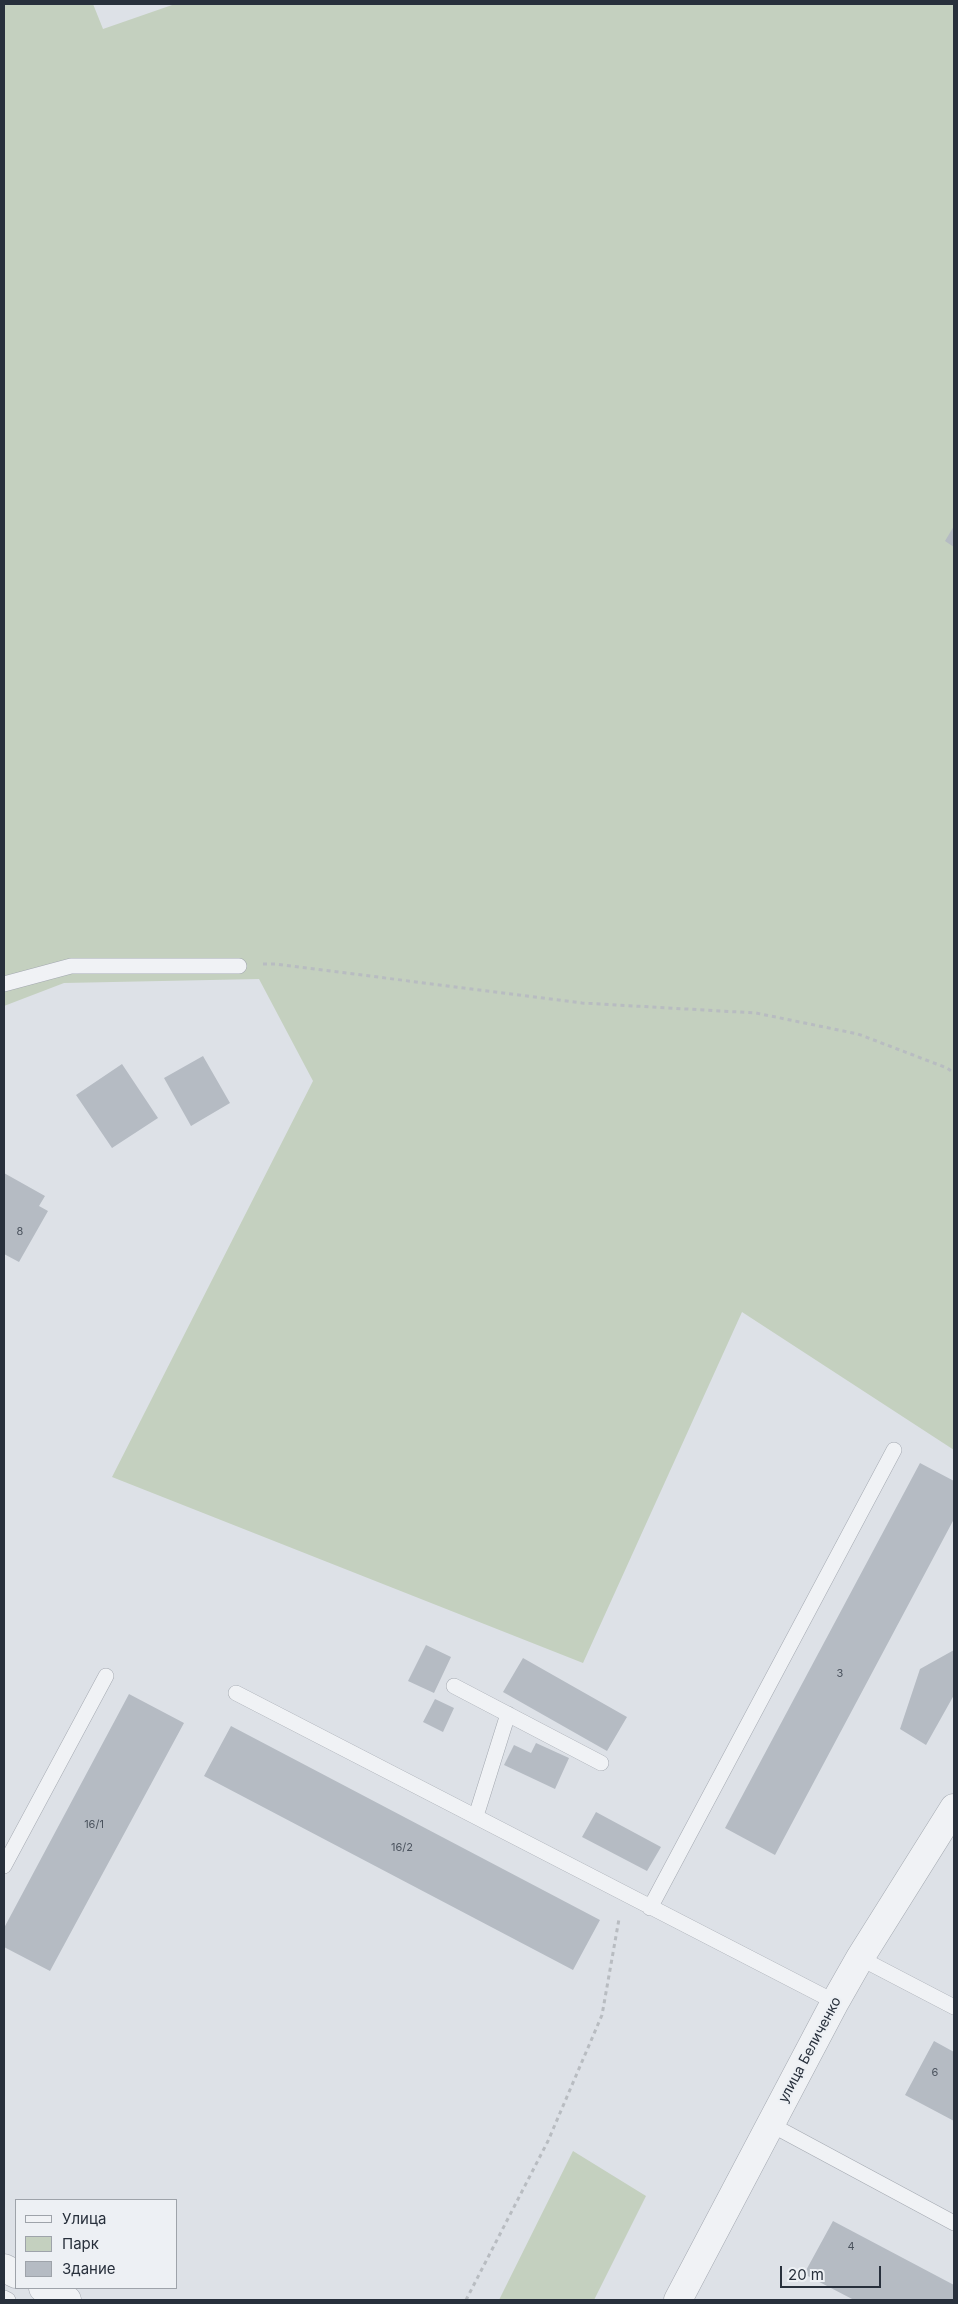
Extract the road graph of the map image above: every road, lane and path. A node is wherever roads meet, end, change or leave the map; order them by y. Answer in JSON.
{"nodes":[{"id":1,"x":239,"y":966,"type":"joint"},
{"id":2,"x":4,"y":984,"type":"edge"},
{"id":3,"x":954,"y":1073,"type":"edge"},
{"id":4,"x":894,"y":1450,"type":"dead end"},
{"id":5,"x":106,"y":1676,"type":"dead end"},
{"id":6,"x":454,"y":1686,"type":"dead end"},
{"id":7,"x":236,"y":1693,"type":"dead end"},
{"id":8,"x":508,"y":1714,"type":"junction"},
{"id":9,"x":601,"y":1763,"type":"dead end"},
{"id":10,"x":954,"y":1808,"type":"edge"},
{"id":11,"x":476,"y":1816,"type":"junction"},
{"id":12,"x":4,"y":1866,"type":"edge"},
{"id":13,"x":623,"y":1894,"type":"junction"},
{"id":14,"x":650,"y":1908,"type":"junction"},
{"id":15,"x":860,"y":1958,"type":"junction"},
{"id":16,"x":835,"y":2002,"type":"junction"},
{"id":17,"x":954,"y":2007,"type":"edge"},
{"id":18,"x":770,"y":2124,"type":"junction"},
{"id":19,"x":954,"y":2223,"type":"edge"},
{"id":20,"x":45,"y":2289,"type":"edge"},
{"id":21,"x":4,"y":2298,"type":"edge"},
{"id":22,"x":8,"y":2300,"type":"edge"},
{"id":23,"x":67,"y":2300,"type":"edge"},
{"id":24,"x":466,"y":2300,"type":"edge"},
{"id":25,"x":678,"y":2300,"type":"edge"}],
"edges":[{"from":1,"to":2,"type":"lane"},
{"from":1,"to":3,"type":"path"},
{"from":4,"to":14,"type":"lane"},
{"from":5,"to":12,"type":"lane"},
{"from":6,"to":8,"type":"lane"},
{"from":7,"to":11,"type":"lane"},
{"from":8,"to":9,"type":"lane"},
{"from":8,"to":11,"type":"lane"},
{"from":10,"to":15,"type":"street","name":"улица Беличенко"},
{"from":11,"to":13,"type":"lane"},
{"from":13,"to":14,"type":"lane"},
{"from":13,"to":24,"type":"path"},
{"from":14,"to":16,"type":"lane"},
{"from":15,"to":16,"type":"street","name":"улица Беличенко"},
{"from":15,"to":17,"type":"lane"},
{"from":16,"to":18,"type":"street","name":"улица Беличенко"},
{"from":18,"to":19,"type":"lane"},
{"from":18,"to":25,"type":"street","name":"улица Беличенко"},
{"from":20,"to":23,"type":"street"},
{"from":21,"to":22,"type":"lane"}]}
